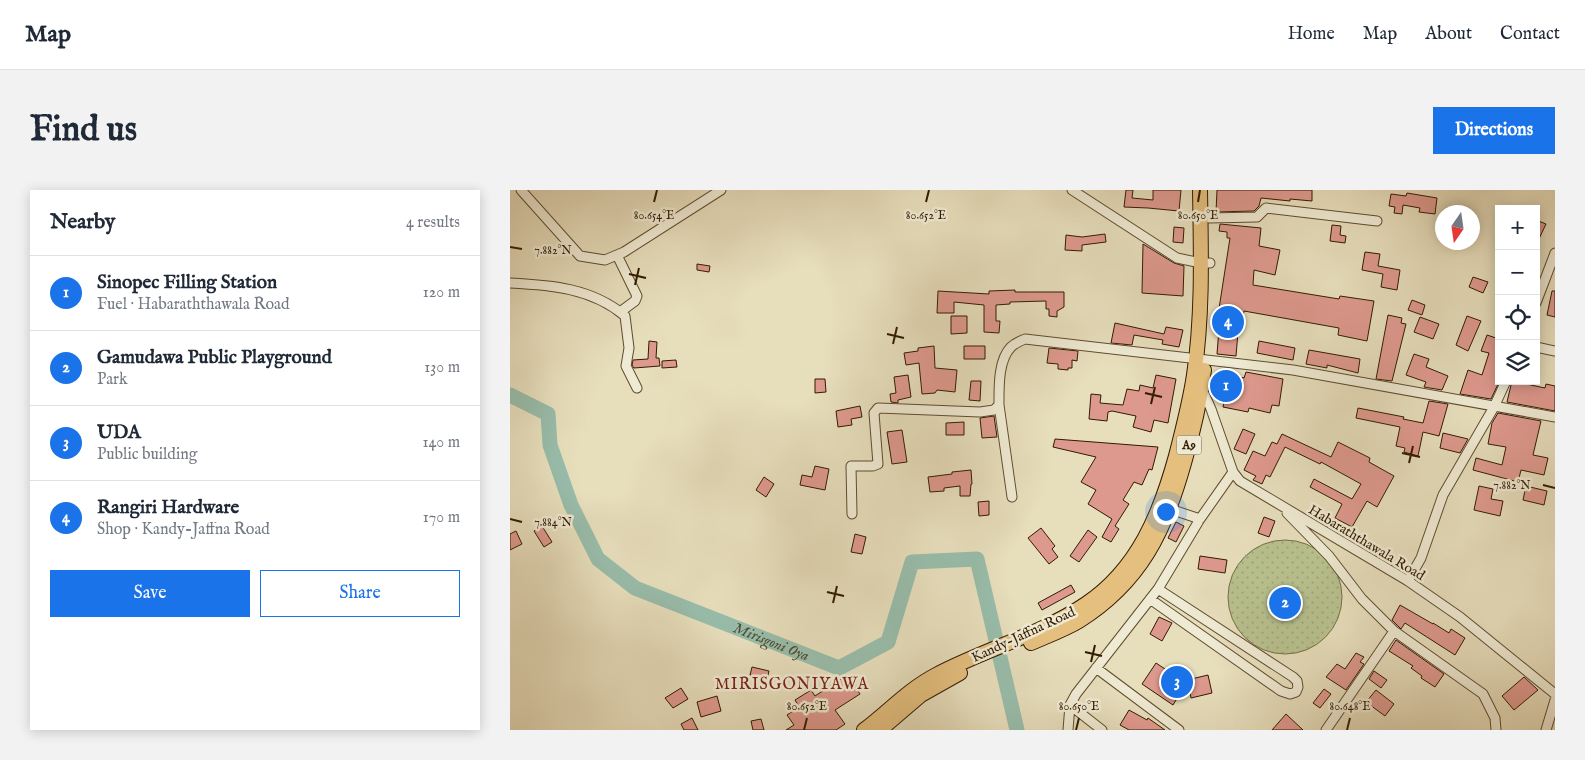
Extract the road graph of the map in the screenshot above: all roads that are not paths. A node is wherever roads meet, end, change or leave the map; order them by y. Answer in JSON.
{"nodes":[{"id":1,"x":521,"y":190,"type":"edge"},
{"id":2,"x":721,"y":190,"type":"edge"},
{"id":3,"x":1072,"y":190,"type":"edge"},
{"id":4,"x":1200,"y":190,"type":"edge"},
{"id":5,"x":1209,"y":190,"type":"edge"},
{"id":6,"x":1209,"y":218,"type":"junction"},
{"id":7,"x":1377,"y":221,"type":"dead end"},
{"id":8,"x":1555,"y":253,"type":"edge"},
{"id":9,"x":616,"y":255,"type":"junction"},
{"id":10,"x":1206,"y":263,"type":"junction"},
{"id":11,"x":1545,"y":280,"type":"junction"},
{"id":12,"x":510,"y":283,"type":"edge"},
{"id":13,"x":1555,"y":283,"type":"edge"},
{"id":14,"x":1539,"y":295,"type":"edge"},
{"id":15,"x":620,"y":312,"type":"junction"},
{"id":16,"x":1540,"y":348,"type":"edge"},
{"id":17,"x":1555,"y":351,"type":"edge"},
{"id":18,"x":1201,"y":359,"type":"junction"},
{"id":19,"x":1504,"y":385,"type":"edge"},
{"id":20,"x":638,"y":388,"type":"dead end"},
{"id":21,"x":1202,"y":389,"type":"junction"},
{"id":22,"x":999,"y":405,"type":"junction"},
{"id":23,"x":1494,"y":407,"type":"junction"},
{"id":24,"x":1555,"y":417,"type":"edge"},
{"id":25,"x":1233,"y":472,"type":"junction"},
{"id":26,"x":1012,"y":497,"type":"dead end"},
{"id":27,"x":1279,"y":504,"type":"junction"},
{"id":28,"x":1166,"y":508,"type":"junction"},
{"id":29,"x":852,"y":514,"type":"dead end"},
{"id":30,"x":1200,"y":519,"type":"junction"},
{"id":31,"x":1408,"y":582,"type":"junction"},
{"id":32,"x":1158,"y":588,"type":"junction"},
{"id":33,"x":1150,"y":599,"type":"junction"},
{"id":34,"x":1394,"y":632,"type":"junction"},
{"id":35,"x":972,"y":663,"type":"junction"},
{"id":36,"x":1096,"y":668,"type":"junction"},
{"id":37,"x":1555,"y":694,"type":"edge"},
{"id":38,"x":1555,"y":700,"type":"edge"},
{"id":39,"x":1070,"y":705,"type":"junction"},
{"id":40,"x":864,"y":730,"type":"edge"},
{"id":41,"x":880,"y":730,"type":"edge"},
{"id":42,"x":1068,"y":730,"type":"edge"},
{"id":43,"x":1102,"y":730,"type":"edge"},
{"id":44,"x":1180,"y":730,"type":"edge"},
{"id":45,"x":1326,"y":730,"type":"edge"},
{"id":46,"x":1496,"y":730,"type":"edge"},
{"id":47,"x":1546,"y":730,"type":"edge"}],
"edges":[{"from":1,"to":9,"type":"street"},
{"from":2,"to":9,"type":"street"},
{"from":3,"to":10,"type":"street"},
{"from":4,"to":10,"type":"highway","name":"Kandy-Jaffna Road","number":"A9"},
{"from":5,"to":6,"type":"highway","name":"Kandy-Jaffna Road","number":"A9"},
{"from":6,"to":7,"type":"street"},
{"from":6,"to":10,"type":"highway","name":"Kandy-Jaffna Road","number":"A9"},
{"from":8,"to":11,"type":"street"},
{"from":9,"to":15,"type":"street"},
{"from":10,"to":18,"type":"highway","name":"Kandy-Jaffna Road","number":"A9"},
{"from":11,"to":13,"type":"street"},
{"from":11,"to":14,"type":"street"},
{"from":12,"to":15,"type":"street"},
{"from":15,"to":20,"type":"street"},
{"from":16,"to":17,"type":"street"},
{"from":18,"to":21,"type":"highway","name":"Kandy-Jaffna Road","number":"A9"},
{"from":18,"to":22,"type":"street"},
{"from":18,"to":23,"type":"street"},
{"from":18,"to":28,"type":"highway","name":"Kandy-Jaffna Road","number":"A9"},
{"from":19,"to":23,"type":"street"},
{"from":21,"to":25,"type":"street"},
{"from":21,"to":28,"type":"highway","name":"Kandy-Jaffna Road","number":"A9"},
{"from":22,"to":26,"type":"street"},
{"from":22,"to":29,"type":"street"},
{"from":23,"to":24,"type":"street"},
{"from":23,"to":31,"type":"street"},
{"from":25,"to":27,"type":"street","name":"Habaraththawala Road"},
{"from":25,"to":30,"type":"street"},
{"from":27,"to":31,"type":"street","name":"Habaraththawala Road"},
{"from":27,"to":34,"type":"street"},
{"from":28,"to":30,"type":"street"},
{"from":28,"to":35,"type":"highway","name":"Kandy-Jaffna Road","number":"A9"},
{"from":30,"to":32,"type":"street"},
{"from":31,"to":37,"type":"street","name":"Habaraththawala Road"},
{"from":32,"to":33,"type":"street"},
{"from":32,"to":33,"type":"street"},
{"from":33,"to":36,"type":"street"},
{"from":34,"to":45,"type":"street"},
{"from":34,"to":46,"type":"street"},
{"from":35,"to":40,"type":"highway","name":"Kandy-Jaffna Road","number":"A9"},
{"from":35,"to":41,"type":"highway","name":"Kandy-Jaffna Road","number":"A9"},
{"from":36,"to":39,"type":"street"},
{"from":36,"to":44,"type":"street"},
{"from":38,"to":47,"type":"street"},
{"from":39,"to":42,"type":"street"},
{"from":39,"to":43,"type":"street"}]}
